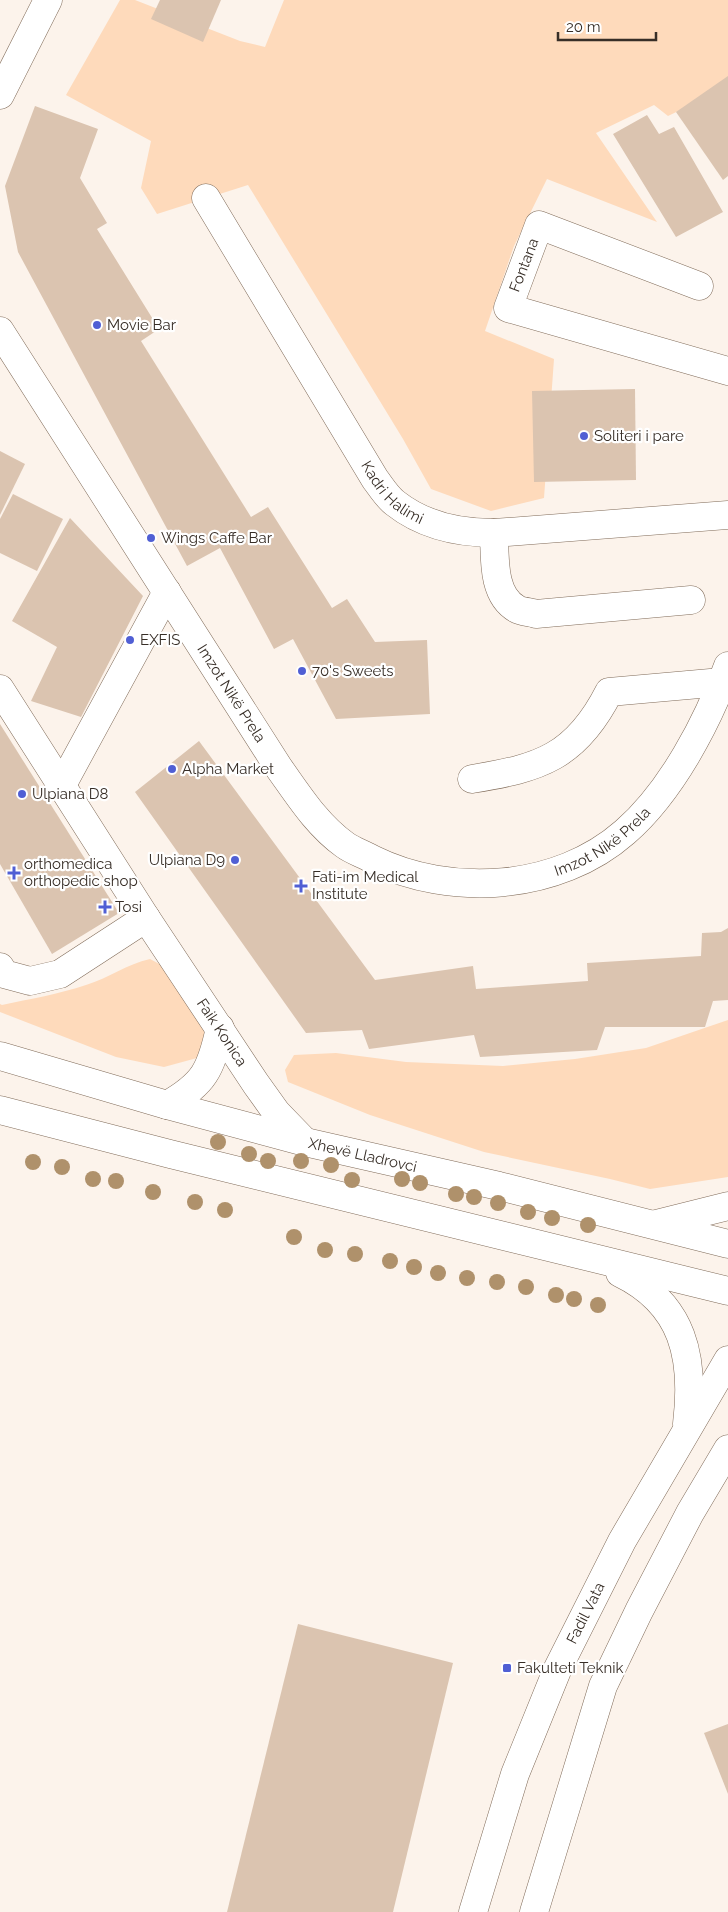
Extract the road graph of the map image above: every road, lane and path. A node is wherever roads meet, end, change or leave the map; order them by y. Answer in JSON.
{"nodes":[{"id":1,"x":48,"y":0,"type":"edge"},
{"id":2,"x":3,"y":82,"type":"edge"},
{"id":3,"x":206,"y":198,"type":"dead end"},
{"id":4,"x":699,"y":286,"type":"dead end"},
{"id":5,"x":0,"y":331,"type":"edge"},
{"id":6,"x":728,"y":371,"type":"edge"},
{"id":7,"x":728,"y":515,"type":"edge"},
{"id":8,"x":494,"y":533,"type":"junction"},
{"id":9,"x":167,"y":592,"type":"junction"},
{"id":10,"x":691,"y":600,"type":"dead end"},
{"id":11,"x":725,"y":674,"type":"edge"},
{"id":12,"x":0,"y":689,"type":"edge"},
{"id":13,"x":472,"y":779,"type":"dead end"},
{"id":14,"x":62,"y":785,"type":"junction"},
{"id":15,"x":146,"y":918,"type":"junction"},
{"id":16,"x":0,"y":967,"type":"edge"},
{"id":17,"x":220,"y":1028,"type":"junction"},
{"id":18,"x":0,"y":1056,"type":"edge"},
{"id":19,"x":166,"y":1105,"type":"junction"},
{"id":20,"x":0,"y":1110,"type":"edge"},
{"id":21,"x":305,"y":1142,"type":"junction"},
{"id":22,"x":728,"y":1206,"type":"edge"},
{"id":23,"x":654,"y":1224,"type":"junction"},
{"id":24,"x":728,"y":1244,"type":"edge"},
{"id":25,"x":587,"y":1257,"type":"junction"},
{"id":26,"x":728,"y":1291,"type":"edge"},
{"id":27,"x":728,"y":1360,"type":"edge"},
{"id":28,"x":686,"y":1431,"type":"junction"},
{"id":29,"x":726,"y":1453,"type":"edge"},
{"id":30,"x":472,"y":1912,"type":"edge"},
{"id":31,"x":534,"y":1912,"type":"edge"}],
"edges":[{"from":1,"to":2,"type":"main road"},
{"from":3,"to":8,"type":"main road","name":"Kadri Halimi"},
{"from":4,"to":6,"type":"main road","name":"Fontana"},
{"from":5,"to":9,"type":"main road","name":"Imzot Nikë Prela"},
{"from":7,"to":8,"type":"main road","name":"Kadri Halimi"},
{"from":8,"to":10,"type":"main road"},
{"from":9,"to":11,"type":"main road","name":"Imzot Nikë Prela"},
{"from":9,"to":14,"type":"main road"},
{"from":11,"to":13,"type":"main road","name":"Imzot Nikë Prela"},
{"from":12,"to":14,"type":"main road","name":"Faik Konica"},
{"from":14,"to":15,"type":"main road","name":"Faik Konica"},
{"from":15,"to":16,"type":"main road"},
{"from":15,"to":17,"type":"main road","name":"Faik Konica"},
{"from":17,"to":19,"type":"main road"},
{"from":17,"to":21,"type":"main road","name":"Faik Konica"},
{"from":18,"to":19,"type":"main road","name":"Xhevë Lladrovci"},
{"from":19,"to":21,"type":"main road","name":"Xhevë Lladrovci"},
{"from":20,"to":25,"type":"main road"},
{"from":21,"to":23,"type":"main road","name":"Xhevë Lladrovci"},
{"from":22,"to":23,"type":"main road"},
{"from":23,"to":24,"type":"main road","name":"Xhevë Lladrovci"},
{"from":25,"to":26,"type":"main road"},
{"from":25,"to":28,"type":"main road"},
{"from":27,"to":28,"type":"main road","name":"Fadil Vata"},
{"from":28,"to":30,"type":"main road","name":"Fadil Vata"},
{"from":29,"to":31,"type":"main road"}]}
